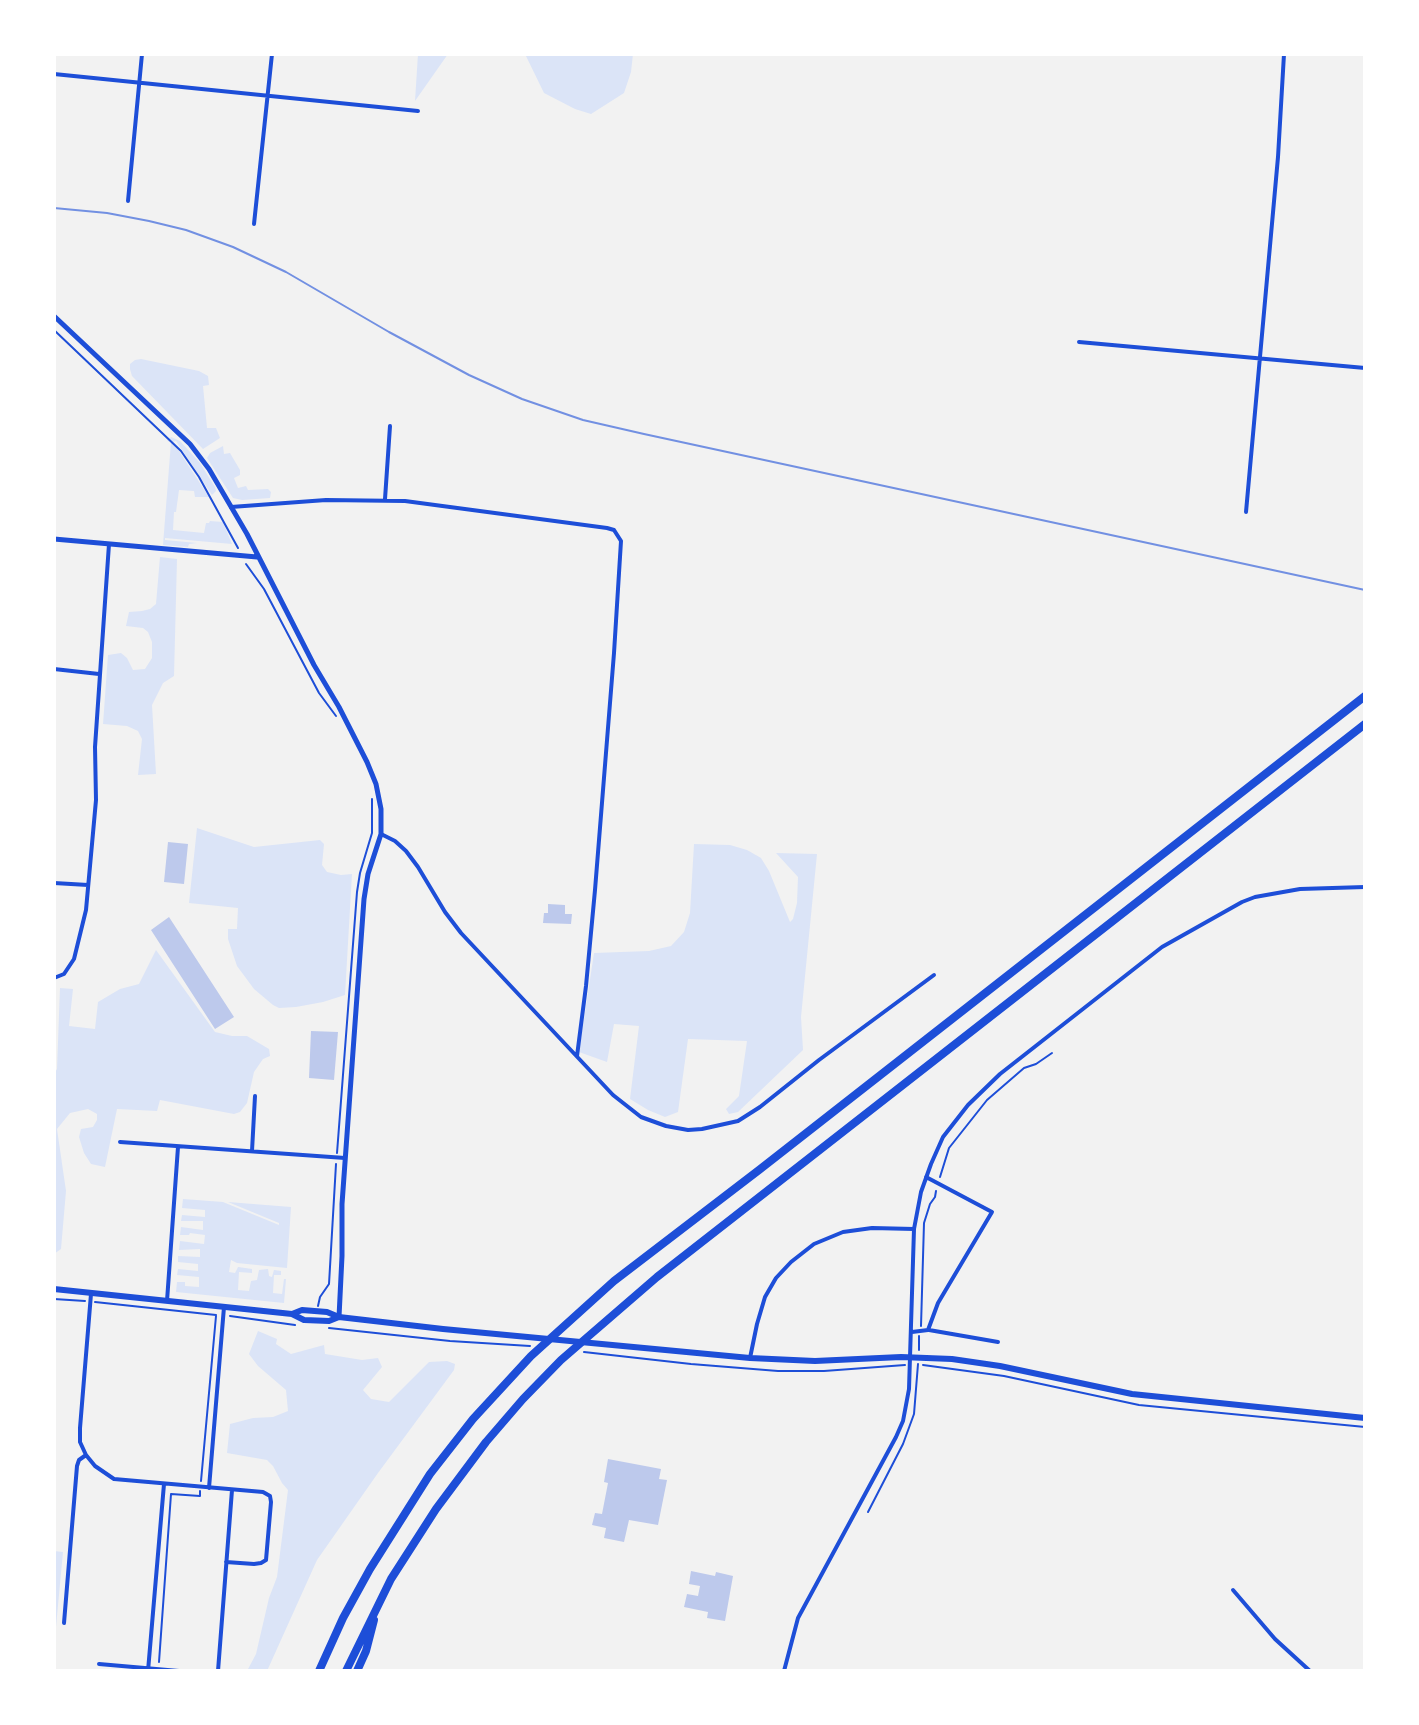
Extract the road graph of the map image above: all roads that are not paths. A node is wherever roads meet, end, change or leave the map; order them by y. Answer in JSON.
{"nodes":[{"id":1,"x":142,"y":54,"type":"edge"},
{"id":2,"x":272,"y":54,"type":"edge"},
{"id":3,"x":1284,"y":54,"type":"edge"},
{"id":4,"x":54,"y":74,"type":"edge"},
{"id":5,"x":140,"y":82,"type":"junction"},
{"id":6,"x":267,"y":95,"type":"junction"},
{"id":7,"x":418,"y":111,"type":"dead end"},
{"id":8,"x":128,"y":201,"type":"dead end"},
{"id":9,"x":254,"y":224,"type":"dead end"},
{"id":10,"x":54,"y":316,"type":"edge"},
{"id":11,"x":1079,"y":342,"type":"dead end"},
{"id":12,"x":1259,"y":359,"type":"junction"},
{"id":13,"x":1365,"y":368,"type":"edge"},
{"id":14,"x":390,"y":426,"type":"dead end"},
{"id":15,"x":385,"y":500,"type":"junction"},
{"id":16,"x":231,"y":507,"type":"junction"},
{"id":17,"x":1246,"y":512,"type":"dead end"},
{"id":18,"x":54,"y":539,"type":"edge"},
{"id":19,"x":109,"y":544,"type":"junction"},
{"id":20,"x":257,"y":557,"type":"junction"},
{"id":21,"x":54,"y":669,"type":"edge"},
{"id":22,"x":100,"y":674,"type":"junction"},
{"id":23,"x":1365,"y":696,"type":"edge"},
{"id":24,"x":1365,"y":724,"type":"edge"},
{"id":25,"x":381,"y":834,"type":"junction"},
{"id":26,"x":54,"y":883,"type":"edge"},
{"id":27,"x":88,"y":885,"type":"junction"},
{"id":28,"x":1365,"y":887,"type":"edge"},
{"id":29,"x":934,"y":975,"type":"dead end"},
{"id":30,"x":54,"y":978,"type":"edge"},
{"id":31,"x":577,"y":1056,"type":"junction"},
{"id":32,"x":255,"y":1096,"type":"dead end"},
{"id":33,"x":120,"y":1142,"type":"dead end"},
{"id":34,"x":178,"y":1146,"type":"junction"},
{"id":35,"x":252,"y":1151,"type":"junction"},
{"id":36,"x":345,"y":1158,"type":"junction"},
{"id":37,"x":926,"y":1177,"type":"junction"},
{"id":38,"x":914,"y":1229,"type":"junction"},
{"id":39,"x":54,"y":1289,"type":"edge"},
{"id":40,"x":91,"y":1293,"type":"junction"},
{"id":41,"x":167,"y":1301,"type":"junction"},
{"id":42,"x":224,"y":1306,"type":"junction"},
{"id":43,"x":339,"y":1317,"type":"junction"},
{"id":44,"x":928,"y":1330,"type":"junction"},
{"id":45,"x":911,"y":1332,"type":"junction"},
{"id":46,"x":998,"y":1342,"type":"dead end"},
{"id":47,"x":750,"y":1358,"type":"junction"},
{"id":48,"x":1365,"y":1418,"type":"edge"},
{"id":49,"x":86,"y":1455,"type":"junction"},
{"id":50,"x":164,"y":1484,"type":"junction"},
{"id":51,"x":209,"y":1488,"type":"junction"},
{"id":52,"x":232,"y":1490,"type":"junction"},
{"id":53,"x":226,"y":1562,"type":"junction"},
{"id":54,"x":1233,"y":1590,"type":"dead end"},
{"id":55,"x":378,"y":1604,"type":"junction"},
{"id":56,"x":64,"y":1623,"type":"dead end"},
{"id":57,"x":99,"y":1664,"type":"dead end"},
{"id":58,"x":148,"y":1670,"type":"edge"},
{"id":59,"x":179,"y":1671,"type":"edge"},
{"id":60,"x":218,"y":1671,"type":"edge"},
{"id":61,"x":319,"y":1671,"type":"edge"},
{"id":62,"x":346,"y":1671,"type":"edge"},
{"id":63,"x":357,"y":1671,"type":"edge"},
{"id":64,"x":784,"y":1671,"type":"edge"},
{"id":65,"x":1309,"y":1671,"type":"edge"}],
"edges":[{"from":1,"to":5,"type":"street"},
{"from":2,"to":6,"type":"street"},
{"from":3,"to":12,"type":"street"},
{"from":4,"to":5,"type":"street"},
{"from":5,"to":6,"type":"street"},
{"from":5,"to":8,"type":"street"},
{"from":6,"to":7,"type":"street"},
{"from":6,"to":9,"type":"street"},
{"from":10,"to":16,"type":"street"},
{"from":11,"to":12,"type":"street"},
{"from":12,"to":13,"type":"street"},
{"from":12,"to":17,"type":"street"},
{"from":14,"to":15,"type":"street"},
{"from":15,"to":16,"type":"street"},
{"from":15,"to":31,"type":"street"},
{"from":16,"to":20,"type":"street"},
{"from":18,"to":19,"type":"street"},
{"from":19,"to":20,"type":"street"},
{"from":19,"to":22,"type":"street"},
{"from":20,"to":25,"type":"street"},
{"from":21,"to":22,"type":"street"},
{"from":22,"to":27,"type":"street"},
{"from":23,"to":61,"type":"highway"},
{"from":24,"to":55,"type":"highway"},
{"from":25,"to":31,"type":"street"},
{"from":25,"to":36,"type":"street"},
{"from":26,"to":27,"type":"street"},
{"from":27,"to":30,"type":"street"},
{"from":28,"to":37,"type":"street"},
{"from":29,"to":31,"type":"street"},
{"from":32,"to":35,"type":"street"},
{"from":33,"to":34,"type":"street"},
{"from":34,"to":35,"type":"street"},
{"from":34,"to":41,"type":"street"},
{"from":35,"to":36,"type":"street"},
{"from":36,"to":43,"type":"street"},
{"from":37,"to":38,"type":"street"},
{"from":37,"to":44,"type":"street"},
{"from":38,"to":45,"type":"street"},
{"from":38,"to":47,"type":"street"},
{"from":39,"to":40,"type":"main road"},
{"from":40,"to":41,"type":"main road"},
{"from":40,"to":49,"type":"street"},
{"from":41,"to":42,"type":"main road"},
{"from":42,"to":43,"type":"main road"},
{"from":42,"to":51,"type":"street"},
{"from":43,"to":47,"type":"main road"},
{"from":44,"to":45,"type":"street"},
{"from":44,"to":46,"type":"street"},
{"from":45,"to":64,"type":"street"},
{"from":47,"to":48,"type":"main road"},
{"from":49,"to":50,"type":"street"},
{"from":49,"to":56,"type":"street"},
{"from":50,"to":51,"type":"street"},
{"from":50,"to":58,"type":"street"},
{"from":51,"to":52,"type":"street"},
{"from":52,"to":53,"type":"street"},
{"from":52,"to":53,"type":"street"},
{"from":53,"to":60,"type":"street"},
{"from":54,"to":65,"type":"street"},
{"from":55,"to":62,"type":"highway"},
{"from":55,"to":63,"type":"highway"},
{"from":57,"to":58,"type":"street"},
{"from":58,"to":59,"type":"street"}]}
